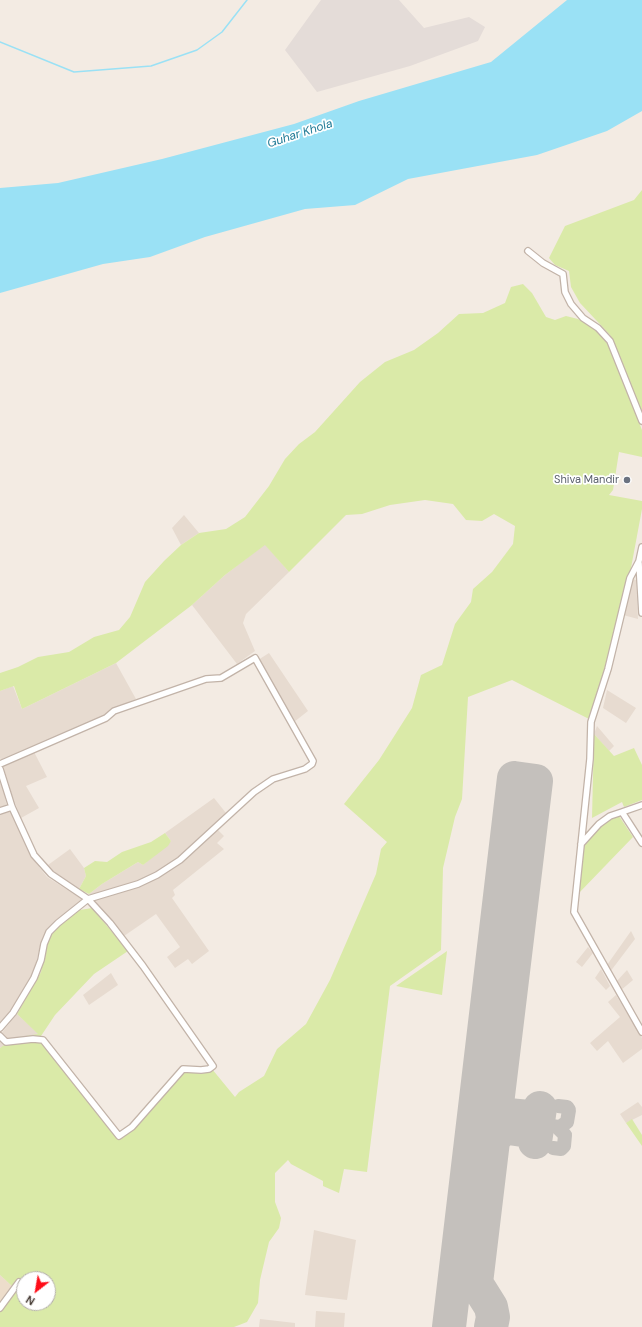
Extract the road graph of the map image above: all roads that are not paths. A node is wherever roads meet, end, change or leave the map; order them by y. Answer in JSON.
{"nodes":[{"id":1,"x":528,"y":251,"type":"dead end"},
{"id":2,"x":642,"y":421,"type":"edge"},
{"id":3,"x":642,"y":548,"type":"edge"},
{"id":4,"x":641,"y":561,"type":"edge"},
{"id":5,"x":642,"y":613,"type":"edge"},
{"id":6,"x":0,"y":764,"type":"edge"},
{"id":7,"x":0,"y":769,"type":"edge"},
{"id":8,"x":642,"y":805,"type":"edge"},
{"id":9,"x":12,"y":807,"type":"junction"},
{"id":10,"x":0,"y":811,"type":"edge"},
{"id":11,"x":622,"y":812,"type":"junction"},
{"id":12,"x":642,"y":843,"type":"edge"},
{"id":13,"x":581,"y":844,"type":"junction"},
{"id":14,"x":88,"y":900,"type":"junction"},
{"id":15,"x":0,"y":1028,"type":"edge"},
{"id":16,"x":642,"y":1032,"type":"edge"},
{"id":17,"x":0,"y":1036,"type":"edge"},
{"id":18,"x":16,"y":1286,"type":"edge"},
{"id":19,"x":0,"y":1308,"type":"edge"}],
"edges":[{"from":1,"to":2,"type":"street"},
{"from":3,"to":4,"type":"street"},
{"from":4,"to":5,"type":"street"},
{"from":4,"to":13,"type":"street"},
{"from":6,"to":14,"type":"street"},
{"from":7,"to":9,"type":"street"},
{"from":8,"to":11,"type":"street"},
{"from":9,"to":10,"type":"street"},
{"from":9,"to":14,"type":"street"},
{"from":11,"to":12,"type":"street"},
{"from":11,"to":13,"type":"street"},
{"from":13,"to":16,"type":"street"},
{"from":14,"to":15,"type":"street"},
{"from":14,"to":17,"type":"street"},
{"from":18,"to":19,"type":"street"}]}
